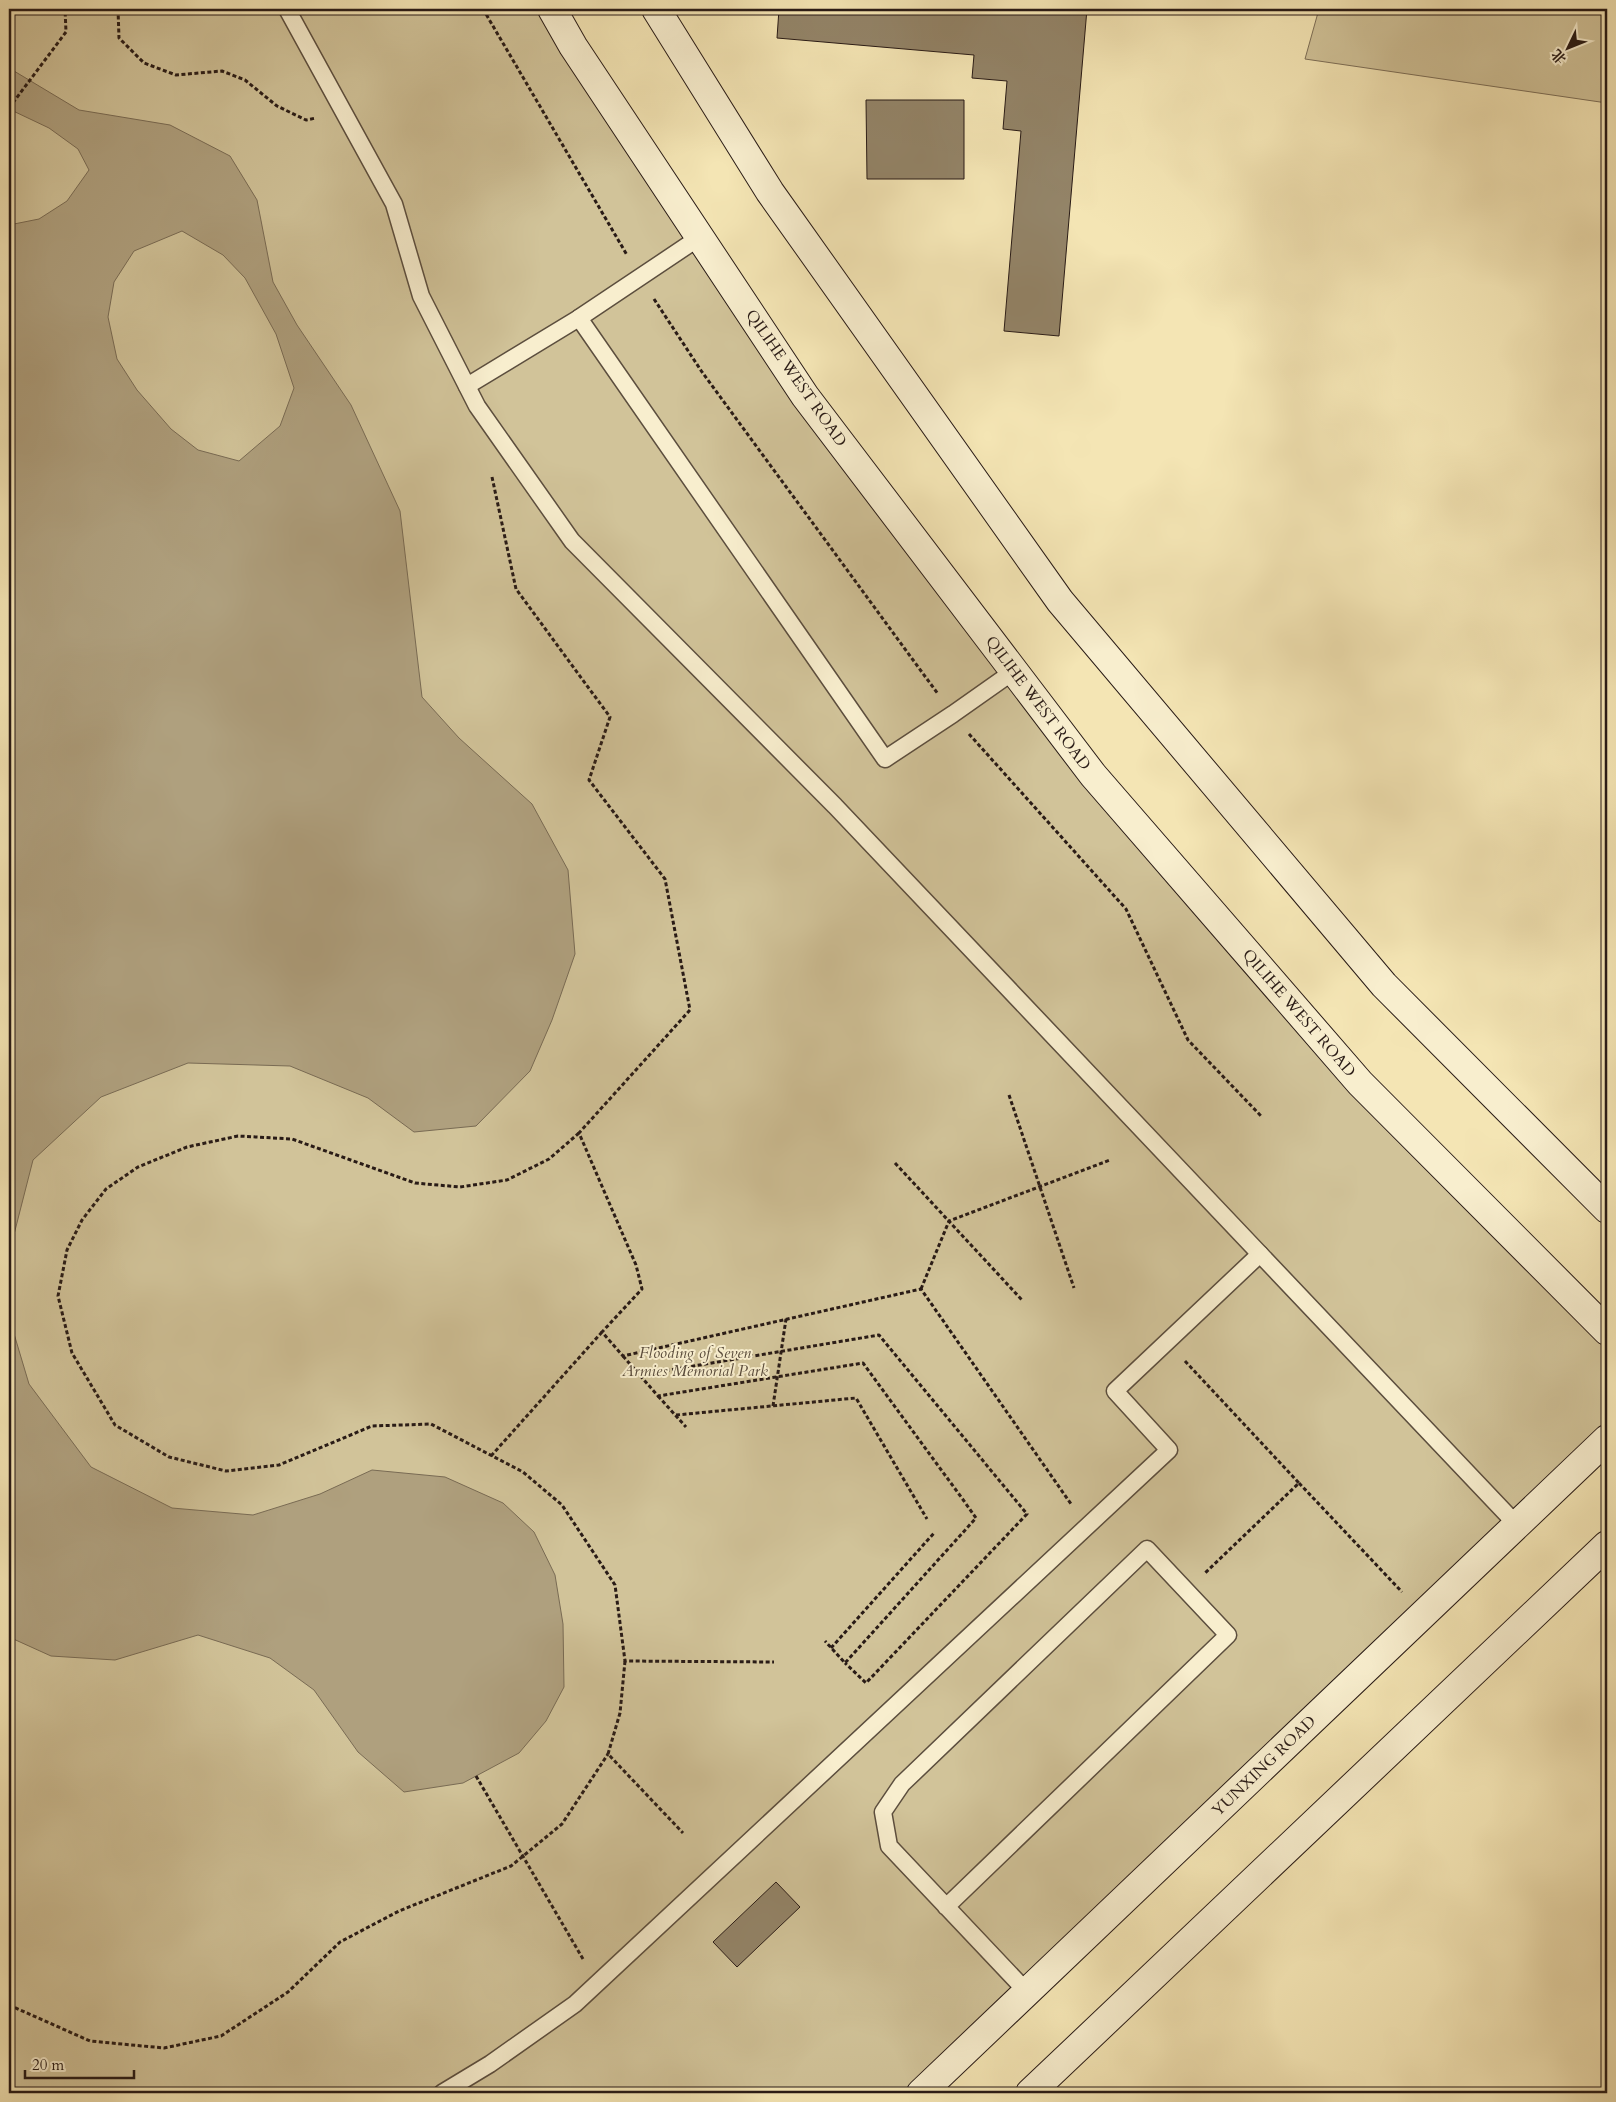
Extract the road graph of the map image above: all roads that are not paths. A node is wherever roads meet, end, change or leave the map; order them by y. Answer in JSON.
{"nodes":[{"id":1,"x":287,"y":9,"type":"edge"},
{"id":2,"x":552,"y":9,"type":"edge"},
{"id":3,"x":656,"y":9,"type":"edge"},
{"id":4,"x":700,"y":237,"type":"junction"},
{"id":5,"x":579,"y":318,"type":"junction"},
{"id":6,"x":467,"y":386,"type":"junction"},
{"id":7,"x":1014,"y":671,"type":"junction"},
{"id":8,"x":1607,"y":1209,"type":"edge"},
{"id":9,"x":1260,"y":1254,"type":"junction"},
{"id":10,"x":1607,"y":1331,"type":"edge"},
{"id":11,"x":1607,"y":1439,"type":"edge"},
{"id":12,"x":1517,"y":1525,"type":"junction"},
{"id":13,"x":1607,"y":1545,"type":"edge"},
{"id":14,"x":946,"y":1907,"type":"junction"},
{"id":15,"x":1027,"y":1992,"type":"junction"},
{"id":16,"x":442,"y":2093,"type":"edge"},
{"id":17,"x":921,"y":2093,"type":"edge"},
{"id":18,"x":1030,"y":2093,"type":"edge"}],
"edges":[{"from":1,"to":6,"type":"lane"},
{"from":2,"to":4,"type":"street","name":"QILIHE WEST ROAD"},
{"from":3,"to":8,"type":"street"},
{"from":4,"to":5,"type":"lane"},
{"from":4,"to":7,"type":"street","name":"QILIHE WEST ROAD"},
{"from":5,"to":6,"type":"lane"},
{"from":5,"to":7,"type":"lane"},
{"from":6,"to":9,"type":"lane"},
{"from":7,"to":10,"type":"street","name":"QILIHE WEST ROAD"},
{"from":9,"to":12,"type":"lane"},
{"from":9,"to":16,"type":"lane"},
{"from":11,"to":12,"type":"street","name":"YUNXING ROAD"},
{"from":12,"to":15,"type":"street","name":"YUNXING ROAD"},
{"from":13,"to":18,"type":"street"},
{"from":14,"to":14,"type":"lane"},
{"from":14,"to":15,"type":"lane"},
{"from":15,"to":17,"type":"street","name":"YUNXING ROAD"}]}
